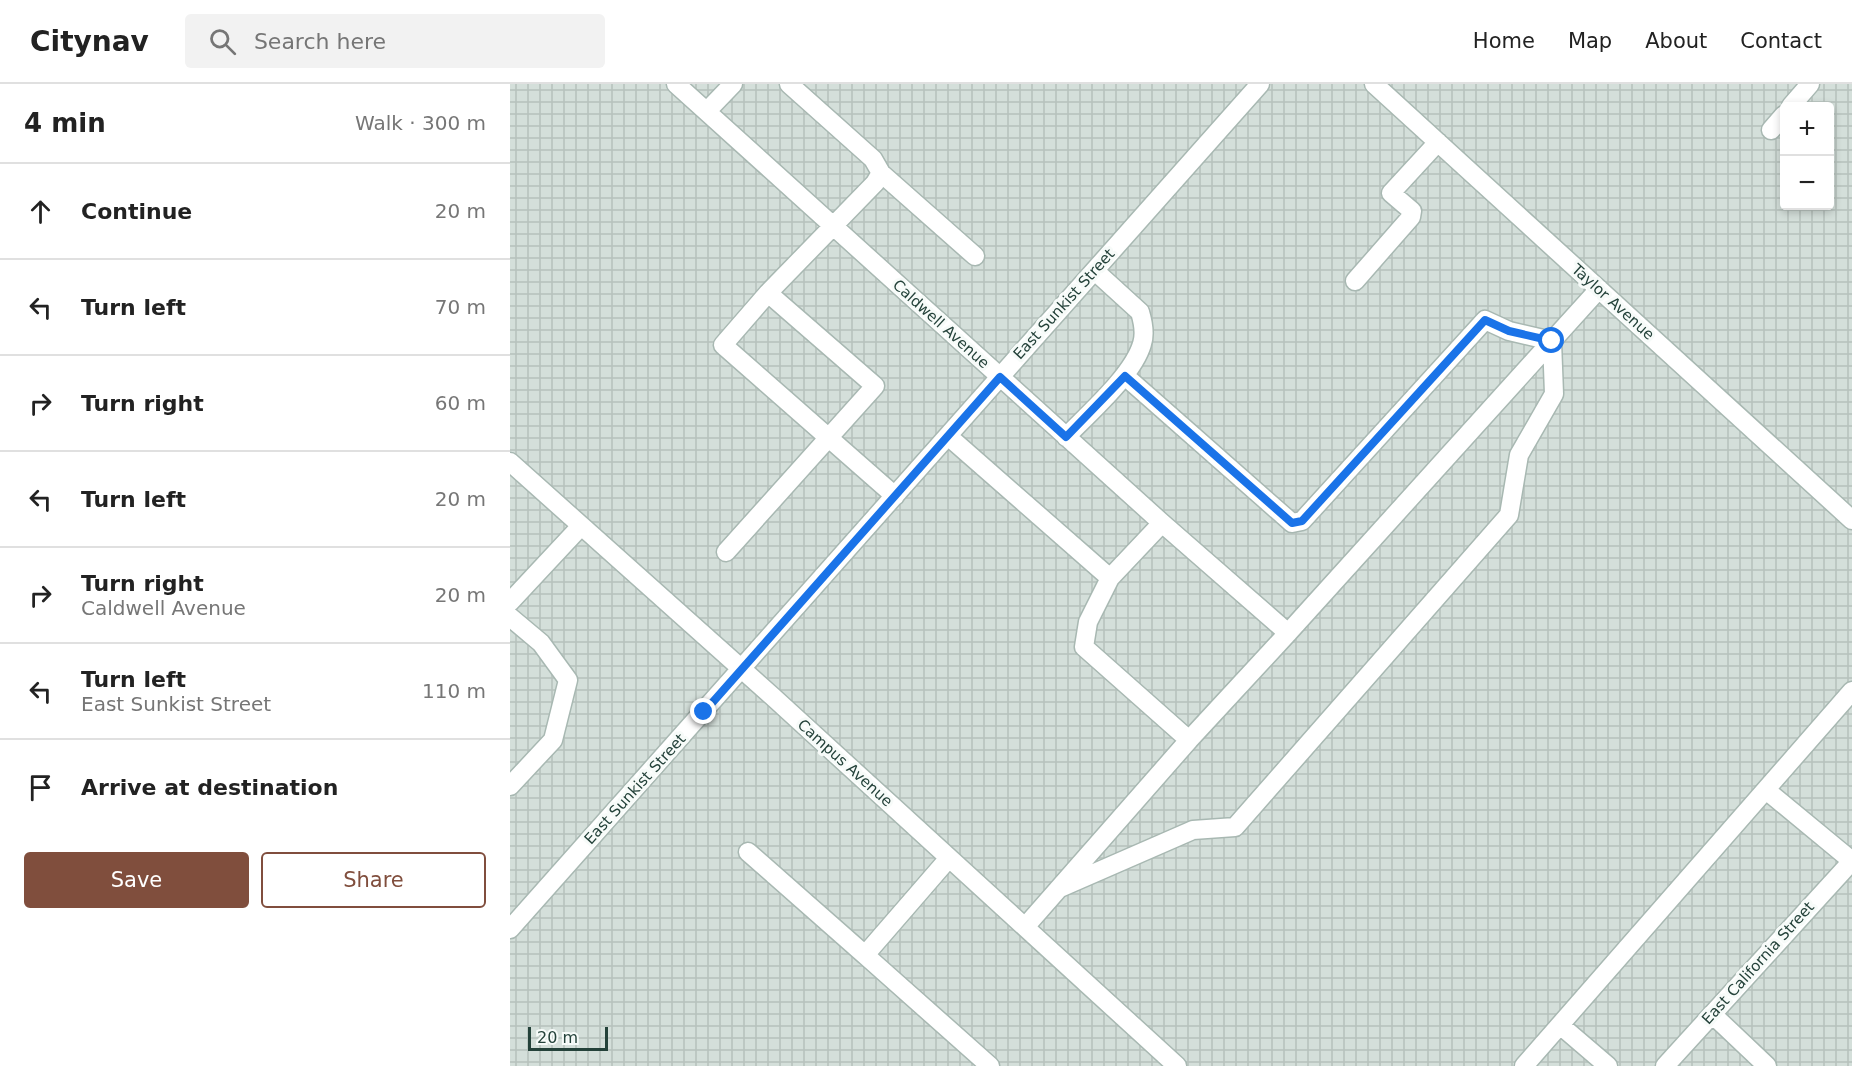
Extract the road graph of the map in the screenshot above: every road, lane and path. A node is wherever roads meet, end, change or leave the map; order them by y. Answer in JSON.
{"nodes":[{"id":1,"x":676,"y":84,"type":"edge"},
{"id":2,"x":733,"y":84,"type":"edge"},
{"id":3,"x":789,"y":84,"type":"edge"},
{"id":4,"x":1260,"y":84,"type":"edge"},
{"id":5,"x":1374,"y":84,"type":"edge"},
{"id":6,"x":1810,"y":84,"type":"edge"},
{"id":7,"x":1794,"y":102,"type":"edge"},
{"id":8,"x":707,"y":111,"type":"junction"},
{"id":9,"x":1780,"y":121,"type":"edge"},
{"id":10,"x":1772,"y":130,"type":"dead end"},
{"id":11,"x":1438,"y":142,"type":"junction"},
{"id":12,"x":881,"y":173,"type":"junction"},
{"id":13,"x":833,"y":226,"type":"junction"},
{"id":14,"x":975,"y":256,"type":"dead end"},
{"id":15,"x":1095,"y":270,"type":"junction"},
{"id":16,"x":1355,"y":281,"type":"dead end"},
{"id":17,"x":1599,"y":289,"type":"junction"},
{"id":18,"x":768,"y":293,"type":"junction"},
{"id":19,"x":1552,"y":341,"type":"junction"},
{"id":20,"x":1125,"y":376,"type":"junction"},
{"id":21,"x":1000,"y":377,"type":"junction"},
{"id":22,"x":948,"y":436,"type":"junction"},
{"id":23,"x":1066,"y":437,"type":"junction"},
{"id":24,"x":829,"y":438,"type":"junction"},
{"id":25,"x":510,"y":462,"type":"edge"},
{"id":26,"x":895,"y":496,"type":"junction"},
{"id":27,"x":1852,"y":520,"type":"edge"},
{"id":28,"x":1162,"y":524,"type":"junction"},
{"id":29,"x":581,"y":525,"type":"junction"},
{"id":30,"x":726,"y":552,"type":"dead end"},
{"id":31,"x":1110,"y":578,"type":"junction"},
{"id":32,"x":510,"y":602,"type":"edge"},
{"id":33,"x":510,"y":617,"type":"edge"},
{"id":34,"x":1288,"y":633,"type":"junction"},
{"id":35,"x":742,"y":669,"type":"junction"},
{"id":36,"x":1852,"y":691,"type":"edge"},
{"id":37,"x":1189,"y":740,"type":"junction"},
{"id":38,"x":510,"y":786,"type":"edge"},
{"id":39,"x":1766,"y":790,"type":"junction"},
{"id":40,"x":748,"y":852,"type":"dead end"},
{"id":41,"x":949,"y":858,"type":"junction"},
{"id":42,"x":1852,"y":861,"type":"edge"},
{"id":43,"x":1060,"y":888,"type":"junction"},
{"id":44,"x":1025,"y":927,"type":"junction"},
{"id":45,"x":510,"y":928,"type":"edge"},
{"id":46,"x":865,"y":955,"type":"junction"},
{"id":47,"x":1712,"y":1014,"type":"junction"},
{"id":48,"x":1560,"y":1025,"type":"junction"},
{"id":49,"x":990,"y":1066,"type":"edge"},
{"id":50,"x":1177,"y":1066,"type":"edge"},
{"id":51,"x":1524,"y":1066,"type":"edge"},
{"id":52,"x":1608,"y":1066,"type":"edge"},
{"id":53,"x":1665,"y":1066,"type":"edge"},
{"id":54,"x":1767,"y":1066,"type":"edge"}],
"edges":[{"from":1,"to":8,"type":"street","name":"Caldwell Avenue"},
{"from":2,"to":8,"type":"street"},
{"from":3,"to":12,"type":"street"},
{"from":4,"to":15,"type":"street","name":"East Sunkist Street"},
{"from":5,"to":11,"type":"street","name":"Taylor Avenue"},
{"from":6,"to":7,"type":"street"},
{"from":8,"to":13,"type":"street","name":"Caldwell Avenue"},
{"from":9,"to":10,"type":"street"},
{"from":11,"to":16,"type":"street"},
{"from":11,"to":17,"type":"street","name":"Taylor Avenue"},
{"from":12,"to":13,"type":"street"},
{"from":12,"to":14,"type":"street"},
{"from":13,"to":18,"type":"street"},
{"from":13,"to":21,"type":"street","name":"Caldwell Avenue"},
{"from":15,"to":20,"type":"street"},
{"from":15,"to":21,"type":"street","name":"East Sunkist Street"},
{"from":17,"to":19,"type":"street"},
{"from":17,"to":27,"type":"street","name":"Taylor Avenue"},
{"from":18,"to":24,"type":"street"},
{"from":18,"to":24,"type":"street"},
{"from":19,"to":20,"type":"street"},
{"from":19,"to":34,"type":"street"},
{"from":19,"to":43,"type":"street"},
{"from":20,"to":23,"type":"street"},
{"from":21,"to":22,"type":"street","name":"East Sunkist Street"},
{"from":21,"to":23,"type":"street","name":"Caldwell Avenue"},
{"from":22,"to":26,"type":"street","name":"East Sunkist Street"},
{"from":22,"to":31,"type":"street"},
{"from":23,"to":28,"type":"street","name":"Caldwell Avenue"},
{"from":24,"to":26,"type":"street"},
{"from":24,"to":30,"type":"street"},
{"from":25,"to":29,"type":"street","name":"Campus Avenue"},
{"from":26,"to":35,"type":"street","name":"East Sunkist Street"},
{"from":28,"to":31,"type":"street"},
{"from":28,"to":34,"type":"street","name":"Caldwell Avenue"},
{"from":29,"to":32,"type":"street"},
{"from":29,"to":35,"type":"street","name":"Campus Avenue"},
{"from":31,"to":37,"type":"street"},
{"from":33,"to":38,"type":"street"},
{"from":34,"to":37,"type":"street"},
{"from":35,"to":41,"type":"street","name":"Campus Avenue"},
{"from":35,"to":45,"type":"street","name":"East Sunkist Street"},
{"from":36,"to":39,"type":"street"},
{"from":37,"to":43,"type":"street"},
{"from":39,"to":42,"type":"street"},
{"from":39,"to":48,"type":"street"},
{"from":40,"to":46,"type":"street"},
{"from":41,"to":44,"type":"street","name":"Campus Avenue"},
{"from":41,"to":46,"type":"street"},
{"from":42,"to":47,"type":"street","name":"East California Street"},
{"from":43,"to":44,"type":"street"},
{"from":44,"to":50,"type":"street","name":"Campus Avenue"},
{"from":46,"to":49,"type":"street"},
{"from":47,"to":53,"type":"street","name":"East California Street"},
{"from":47,"to":54,"type":"street"},
{"from":48,"to":51,"type":"street"},
{"from":48,"to":52,"type":"street"}]}
